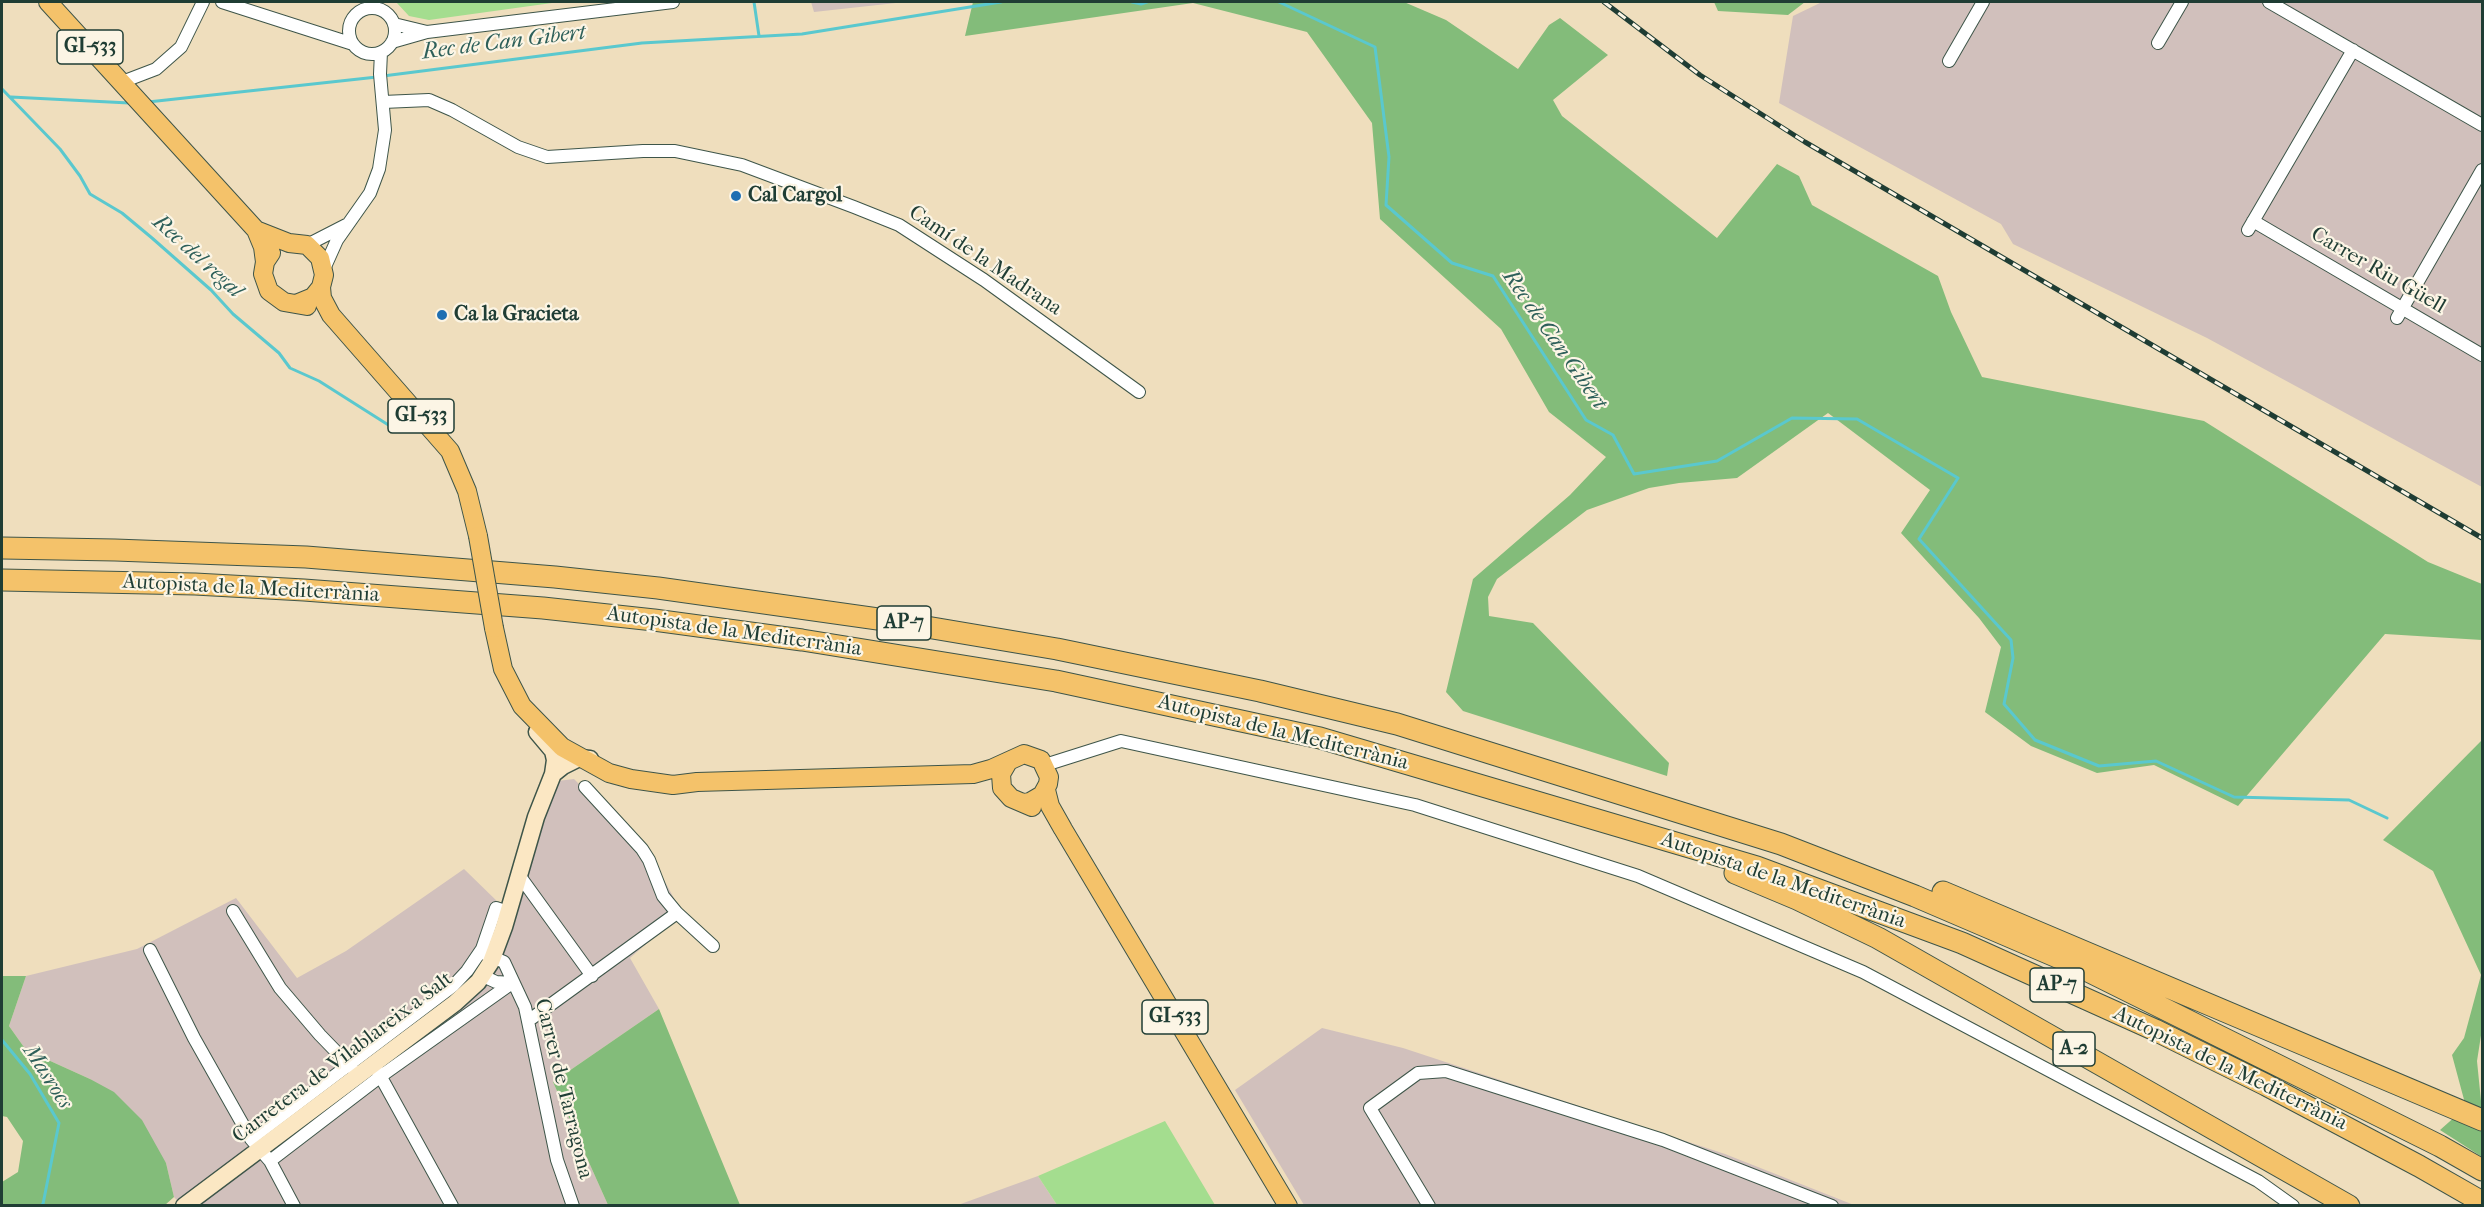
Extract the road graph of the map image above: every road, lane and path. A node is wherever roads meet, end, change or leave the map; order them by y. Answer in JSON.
{"nodes":[{"id":1,"x":48,"y":2,"type":"edge"},
{"id":2,"x":203,"y":2,"type":"edge"},
{"id":3,"x":222,"y":2,"type":"edge"},
{"id":4,"x":353,"y":2,"type":"edge"},
{"id":5,"x":566,"y":2,"type":"edge"},
{"id":6,"x":673,"y":2,"type":"edge"},
{"id":7,"x":1983,"y":2,"type":"edge"},
{"id":8,"x":2182,"y":2,"type":"edge"},
{"id":9,"x":2269,"y":2,"type":"edge"},
{"id":10,"x":382,"y":6,"type":"edge"},
{"id":11,"x":569,"y":15,"type":"junction"},
{"id":12,"x":355,"y":16,"type":"junction"},
{"id":13,"x":394,"y":24,"type":"junction"},
{"id":14,"x":427,"y":32,"type":"junction"},
{"id":15,"x":392,"y":42,"type":"junction"},
{"id":16,"x":2158,"y":43,"type":"dead end"},
{"id":17,"x":353,"y":44,"type":"junction"},
{"id":18,"x":2353,"y":50,"type":"junction"},
{"id":19,"x":376,"y":53,"type":"junction"},
{"id":20,"x":1949,"y":62,"type":"dead end"},
{"id":21,"x":127,"y":87,"type":"junction"},
{"id":22,"x":383,"y":98,"type":"junction"},
{"id":23,"x":2482,"y":125,"type":"edge"},
{"id":24,"x":2482,"y":170,"type":"edge"},
{"id":25,"x":347,"y":225,"type":"junction"},
{"id":26,"x":256,"y":230,"type":"junction"},
{"id":27,"x":289,"y":243,"type":"junction"},
{"id":28,"x":307,"y":245,"type":"junction"},
{"id":29,"x":266,"y":262,"type":"junction"},
{"id":30,"x":323,"y":278,"type":"junction"},
{"id":31,"x":296,"y":304,"type":"junction"},
{"id":32,"x":2400,"y":313,"type":"junction"},
{"id":33,"x":331,"y":315,"type":"junction"},
{"id":34,"x":2482,"y":355,"type":"edge"},
{"id":35,"x":1139,"y":392,"type":"dead end"},
{"id":36,"x":2,"y":548,"type":"edge"},
{"id":37,"x":2,"y":580,"type":"edge"},
{"id":38,"x":495,"y":635,"type":"junction"},
{"id":39,"x":503,"y":669,"type":"junction"},
{"id":40,"x":579,"y":758,"type":"junction"},
{"id":41,"x":1008,"y":762,"type":"junction"},
{"id":42,"x":1045,"y":765,"type":"junction"},
{"id":43,"x":645,"y":772,"type":"junction"},
{"id":44,"x":973,"y":774,"type":"junction"},
{"id":45,"x":551,"y":781,"type":"junction"},
{"id":46,"x":697,"y":782,"type":"junction"},
{"id":47,"x":662,"y":784,"type":"junction"},
{"id":48,"x":585,"y":787,"type":"dead end"},
{"id":49,"x":1002,"y":788,"type":"junction"},
{"id":50,"x":1046,"y":790,"type":"junction"},
{"id":51,"x":1023,"y":803,"type":"junction"},
{"id":52,"x":1063,"y":829,"type":"junction"},
{"id":53,"x":1679,"y":844,"type":"junction"},
{"id":54,"x":1781,"y":844,"type":"junction"},
{"id":55,"x":519,"y":875,"type":"junction"},
{"id":56,"x":233,"y":911,"type":"dead end"},
{"id":57,"x":508,"y":912,"type":"junction"},
{"id":58,"x":677,"y":913,"type":"junction"},
{"id":59,"x":713,"y":946,"type":"dead end"},
{"id":60,"x":150,"y":950,"type":"dead end"},
{"id":61,"x":492,"y":957,"type":"junction"},
{"id":62,"x":483,"y":976,"type":"junction"},
{"id":63,"x":592,"y":976,"type":"junction"},
{"id":64,"x":512,"y":983,"type":"junction"},
{"id":65,"x":528,"y":1021,"type":"junction"},
{"id":66,"x":353,"y":1069,"type":"junction"},
{"id":67,"x":377,"y":1070,"type":"junction"},
{"id":68,"x":2482,"y":1120,"type":"edge"},
{"id":69,"x":261,"y":1150,"type":"junction"},
{"id":70,"x":2482,"y":1170,"type":"edge"},
{"id":71,"x":2482,"y":1202,"type":"edge"},
{"id":72,"x":184,"y":1206,"type":"edge"},
{"id":73,"x":294,"y":1206,"type":"edge"},
{"id":74,"x":452,"y":1206,"type":"edge"},
{"id":75,"x":573,"y":1206,"type":"edge"},
{"id":76,"x":1288,"y":1206,"type":"edge"},
{"id":77,"x":1429,"y":1206,"type":"edge"},
{"id":78,"x":1832,"y":1206,"type":"edge"},
{"id":79,"x":2293,"y":1206,"type":"edge"},
{"id":80,"x":2349,"y":1206,"type":"edge"}],
"edges":[{"from":1,"to":21,"type":"main road","number":"GI-533"},
{"from":2,"to":21,"type":"street"},
{"from":3,"to":17,"type":"street"},
{"from":4,"to":12,"type":"street"},
{"from":5,"to":11,"type":"street"},
{"from":6,"to":11,"type":"street"},
{"from":7,"to":20,"type":"street"},
{"from":8,"to":16,"type":"street"},
{"from":9,"to":18,"type":"street"},
{"from":10,"to":12,"type":"street"},
{"from":10,"to":13,"type":"street"},
{"from":11,"to":14,"type":"street"},
{"from":12,"to":17,"type":"street"},
{"from":13,"to":14,"type":"street"},
{"from":13,"to":15,"type":"street"},
{"from":14,"to":15,"type":"street"},
{"from":15,"to":19,"type":"street"},
{"from":17,"to":19,"type":"street"},
{"from":18,"to":23,"type":"street"},
{"from":18,"to":32,"type":"street","name":"Carrer Riu Güell"},
{"from":19,"to":22,"type":"street"},
{"from":21,"to":26,"type":"main road","number":"GI-533"},
{"from":22,"to":25,"type":"street"},
{"from":22,"to":35,"type":"street","name":"Camí de la Madrana"},
{"from":24,"to":32,"type":"street"},
{"from":25,"to":28,"type":"street"},
{"from":25,"to":30,"type":"street"},
{"from":26,"to":27,"type":"main road","number":"GI-533"},
{"from":26,"to":29,"type":"main road","number":"GI-533"},
{"from":27,"to":28,"type":"main road","number":"GI-533"},
{"from":27,"to":29,"type":"main road"},
{"from":28,"to":30,"type":"main road","number":"GI-533"},
{"from":29,"to":31,"type":"main road","number":"GI-533"},
{"from":30,"to":31,"type":"main road"},
{"from":30,"to":33,"type":"main road","number":"GI-533"},
{"from":31,"to":33,"type":"main road","number":"GI-533"},
{"from":32,"to":34,"type":"street","name":"Carrer Riu Güell"},
{"from":33,"to":38,"type":"main road","number":"GI-533","bridge":true},
{"from":36,"to":54,"type":"highway","name":"Autopista de la Mediterrània","number":"AP-7"},
{"from":37,"to":53,"type":"highway","name":"Autopista de la Mediterrània","number":"AP-7"},
{"from":38,"to":39,"type":"main road","number":"GI-533"},
{"from":38,"to":43,"type":"main road","number":"GI-533"},
{"from":39,"to":40,"type":"main road","number":"GI-533"},
{"from":39,"to":45,"type":"street"},
{"from":40,"to":43,"type":"street"},
{"from":40,"to":45,"type":"street"},
{"from":40,"to":47,"type":"main road","number":"GI-533"},
{"from":41,"to":42,"type":"main road","number":"GI-533"},
{"from":41,"to":44,"type":"main road","number":"GI-533"},
{"from":41,"to":49,"type":"main road"},
{"from":42,"to":50,"type":"main road","number":"GI-533"},
{"from":42,"to":79,"type":"street"},
{"from":43,"to":46,"type":"main road","number":"GI-533"},
{"from":44,"to":46,"type":"main road","number":"GI-533"},
{"from":44,"to":49,"type":"main road","number":"GI-533"},
{"from":45,"to":47,"type":"street"},
{"from":45,"to":55,"type":"street","name":"Carretera de Vilablareix a Salt"},
{"from":46,"to":47,"type":"main road","number":"GI-533"},
{"from":48,"to":58,"type":"street"},
{"from":49,"to":51,"type":"main road","number":"GI-533"},
{"from":50,"to":51,"type":"main road"},
{"from":50,"to":52,"type":"main road","number":"GI-533"},
{"from":51,"to":52,"type":"main road","number":"GI-533"},
{"from":52,"to":76,"type":"main road","number":"GI-533"},
{"from":53,"to":71,"type":"highway","name":"Autopista de la Mediterrània","number":"AP-7"},
{"from":53,"to":80,"type":"highway","number":"A-2"},
{"from":54,"to":68,"type":"highway"},
{"from":54,"to":70,"type":"highway","name":"Autopista de la Mediterrània","number":"AP-7"},
{"from":55,"to":57,"type":"street","name":"Carretera de Vilablareix a Salt"},
{"from":55,"to":63,"type":"street"},
{"from":56,"to":66,"type":"street"},
{"from":57,"to":61,"type":"street","name":"Carretera de Vilablareix a Salt"},
{"from":57,"to":61,"type":"street"},
{"from":58,"to":59,"type":"street"},
{"from":58,"to":63,"type":"street"},
{"from":60,"to":69,"type":"street"},
{"from":61,"to":62,"type":"street","name":"Carretera de Vilablareix a Salt"},
{"from":61,"to":64,"type":"street","name":"Carrer de Tarragona"},
{"from":61,"to":66,"type":"street"},
{"from":62,"to":64,"type":"street","name":"Carrer de Tarragona"},
{"from":62,"to":67,"type":"street","name":"Carretera de Vilablareix a Salt"},
{"from":63,"to":65,"type":"street"},
{"from":64,"to":65,"type":"street","name":"Carrer de Tarragona"},
{"from":64,"to":67,"type":"street"},
{"from":65,"to":75,"type":"street","name":"Carrer de Tarragona"},
{"from":66,"to":67,"type":"street","name":"Carretera de Vilablareix a Salt"},
{"from":66,"to":69,"type":"street","name":"Carretera de Vilablareix a Salt"},
{"from":67,"to":69,"type":"street"},
{"from":67,"to":74,"type":"street"},
{"from":69,"to":72,"type":"street","name":"Carretera de Vilablareix a Salt"},
{"from":69,"to":73,"type":"street"},
{"from":77,"to":78,"type":"street"}]}
